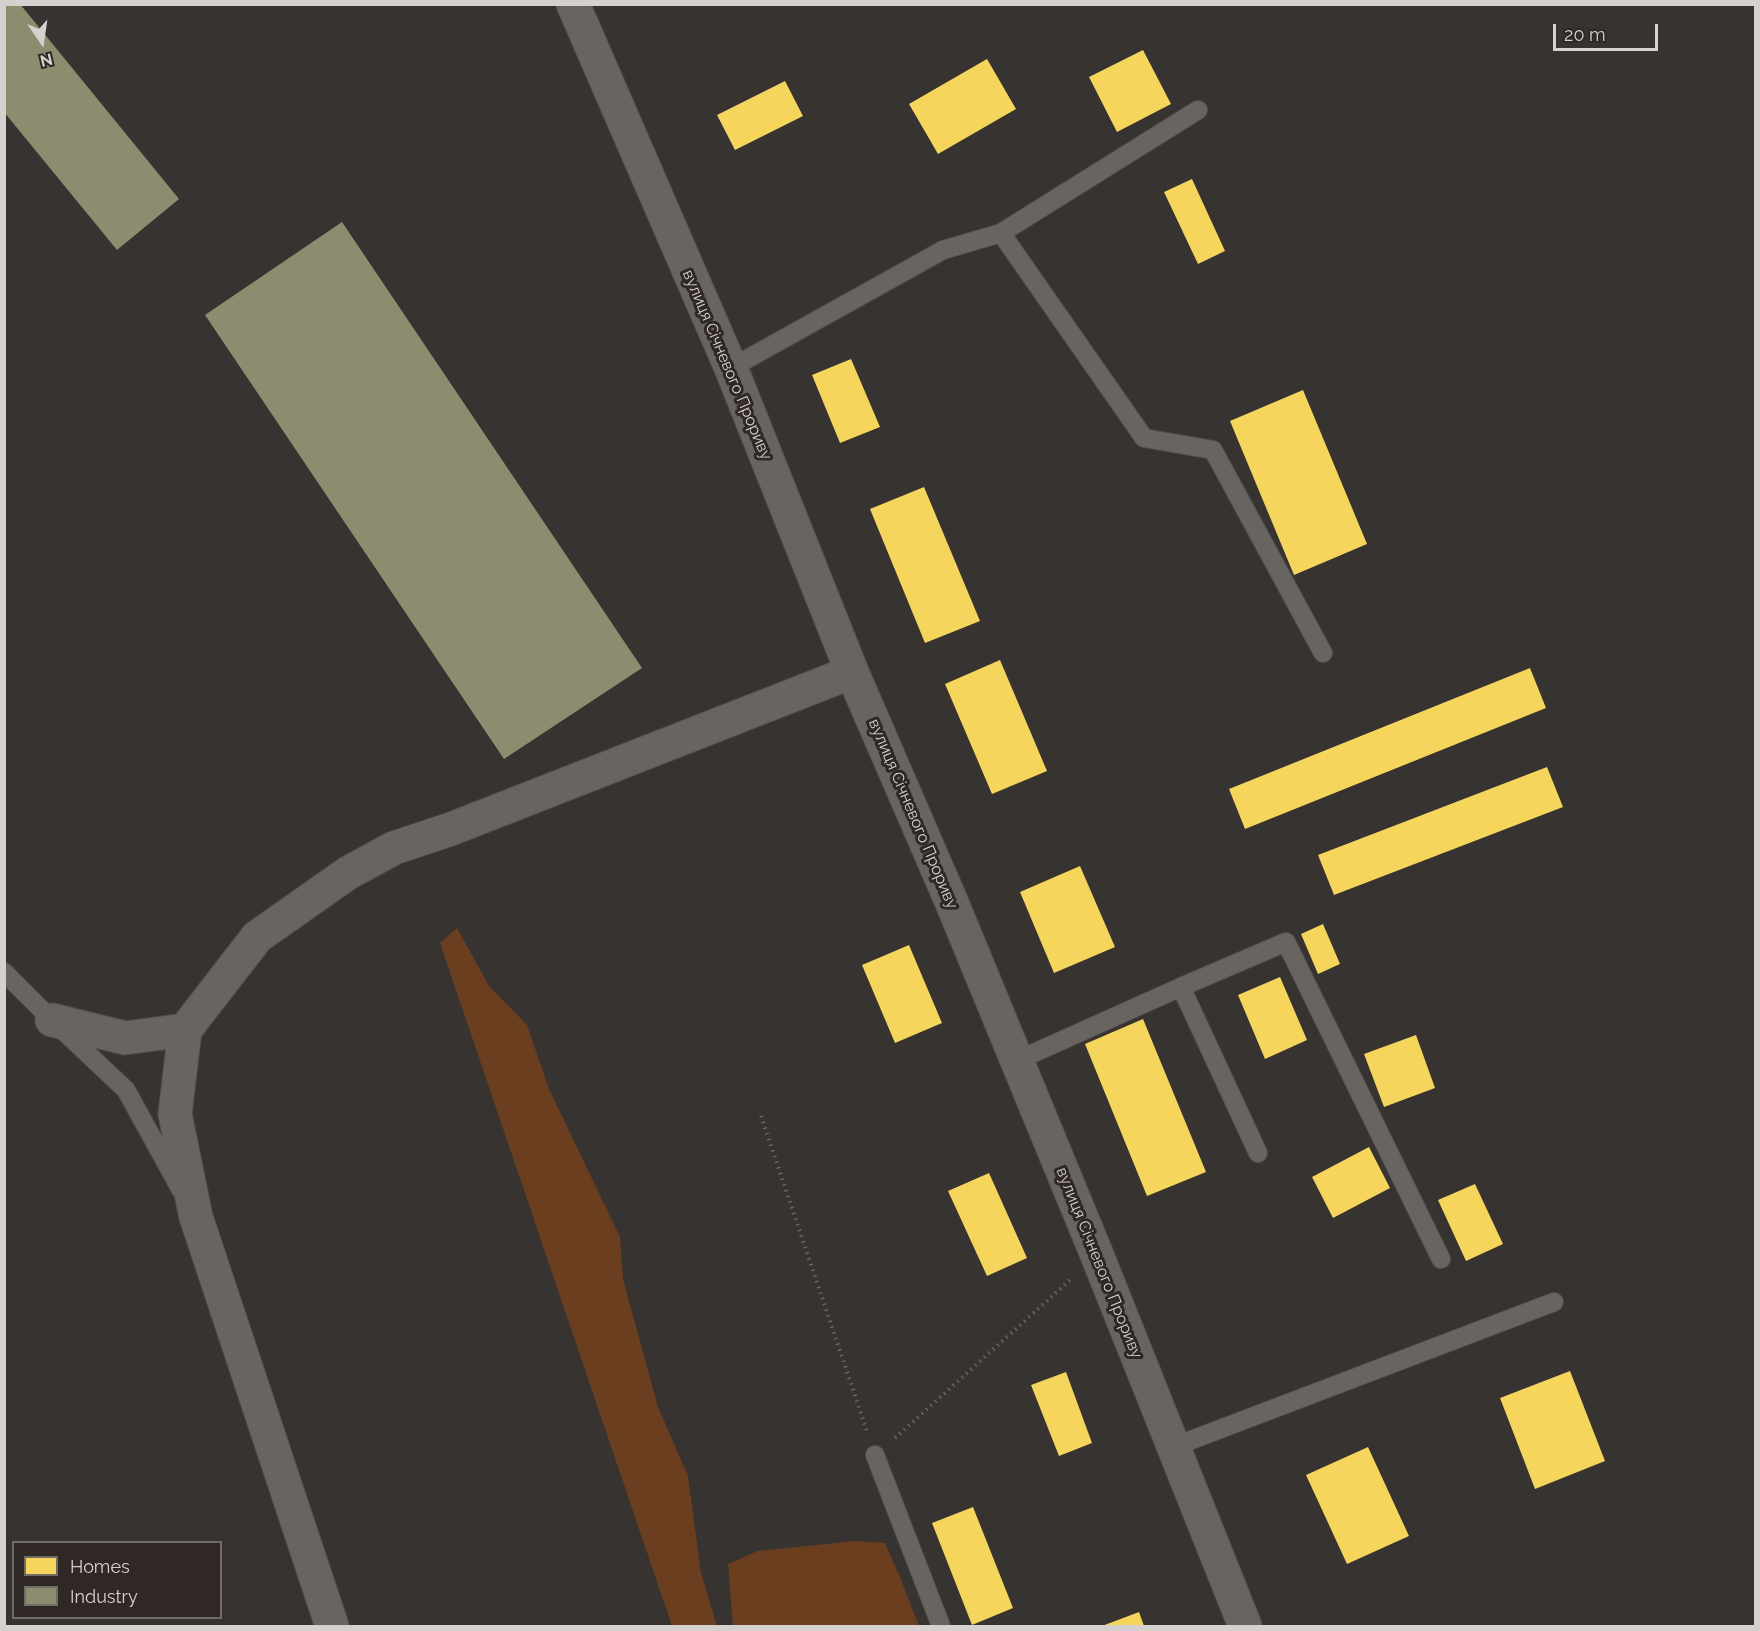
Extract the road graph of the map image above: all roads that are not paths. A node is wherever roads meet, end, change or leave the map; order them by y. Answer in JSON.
{"nodes":[{"id":1,"x":573,"y":4,"type":"edge"},
{"id":2,"x":1198,"y":110,"type":"dead end"},
{"id":3,"x":1001,"y":233,"type":"junction"},
{"id":4,"x":730,"y":368,"type":"junction"},
{"id":5,"x":1323,"y":653,"type":"dead end"},
{"id":6,"x":852,"y":672,"type":"junction"},
{"id":7,"x":4,"y":972,"type":"edge"},
{"id":8,"x":1181,"y":987,"type":"junction"},
{"id":9,"x":52,"y":1020,"type":"junction"},
{"id":10,"x":185,"y":1030,"type":"junction"},
{"id":11,"x":1016,"y":1061,"type":"junction"},
{"id":12,"x":1258,"y":1153,"type":"dead end"},
{"id":13,"x":195,"y":1217,"type":"junction"},
{"id":14,"x":1441,"y":1259,"type":"dead end"},
{"id":15,"x":1554,"y":1302,"type":"dead end"},
{"id":16,"x":1173,"y":1447,"type":"junction"},
{"id":17,"x":875,"y":1455,"type":"road end"},
{"id":18,"x":332,"y":1626,"type":"edge"},
{"id":19,"x":941,"y":1626,"type":"edge"},
{"id":20,"x":1245,"y":1626,"type":"edge"}],
"edges":[{"from":1,"to":4,"type":"street","name":"вулиця Січневого Прориву"},
{"from":2,"to":3,"type":"lane"},
{"from":3,"to":4,"type":"lane"},
{"from":3,"to":5,"type":"lane"},
{"from":4,"to":6,"type":"street","name":"вулиця Січневого Прориву"},
{"from":6,"to":10,"type":"street"},
{"from":6,"to":11,"type":"street","name":"вулиця Січневого Прориву"},
{"from":7,"to":9,"type":"lane"},
{"from":8,"to":11,"type":"lane"},
{"from":8,"to":12,"type":"lane"},
{"from":8,"to":14,"type":"lane"},
{"from":9,"to":10,"type":"street"},
{"from":9,"to":13,"type":"lane"},
{"from":10,"to":13,"type":"street"},
{"from":11,"to":16,"type":"street","name":"вулиця Січневого Прориву"},
{"from":13,"to":18,"type":"street"},
{"from":15,"to":16,"type":"lane"},
{"from":16,"to":20,"type":"street","name":"вулиця Січневого Прориву"},
{"from":17,"to":19,"type":"lane"}]}
